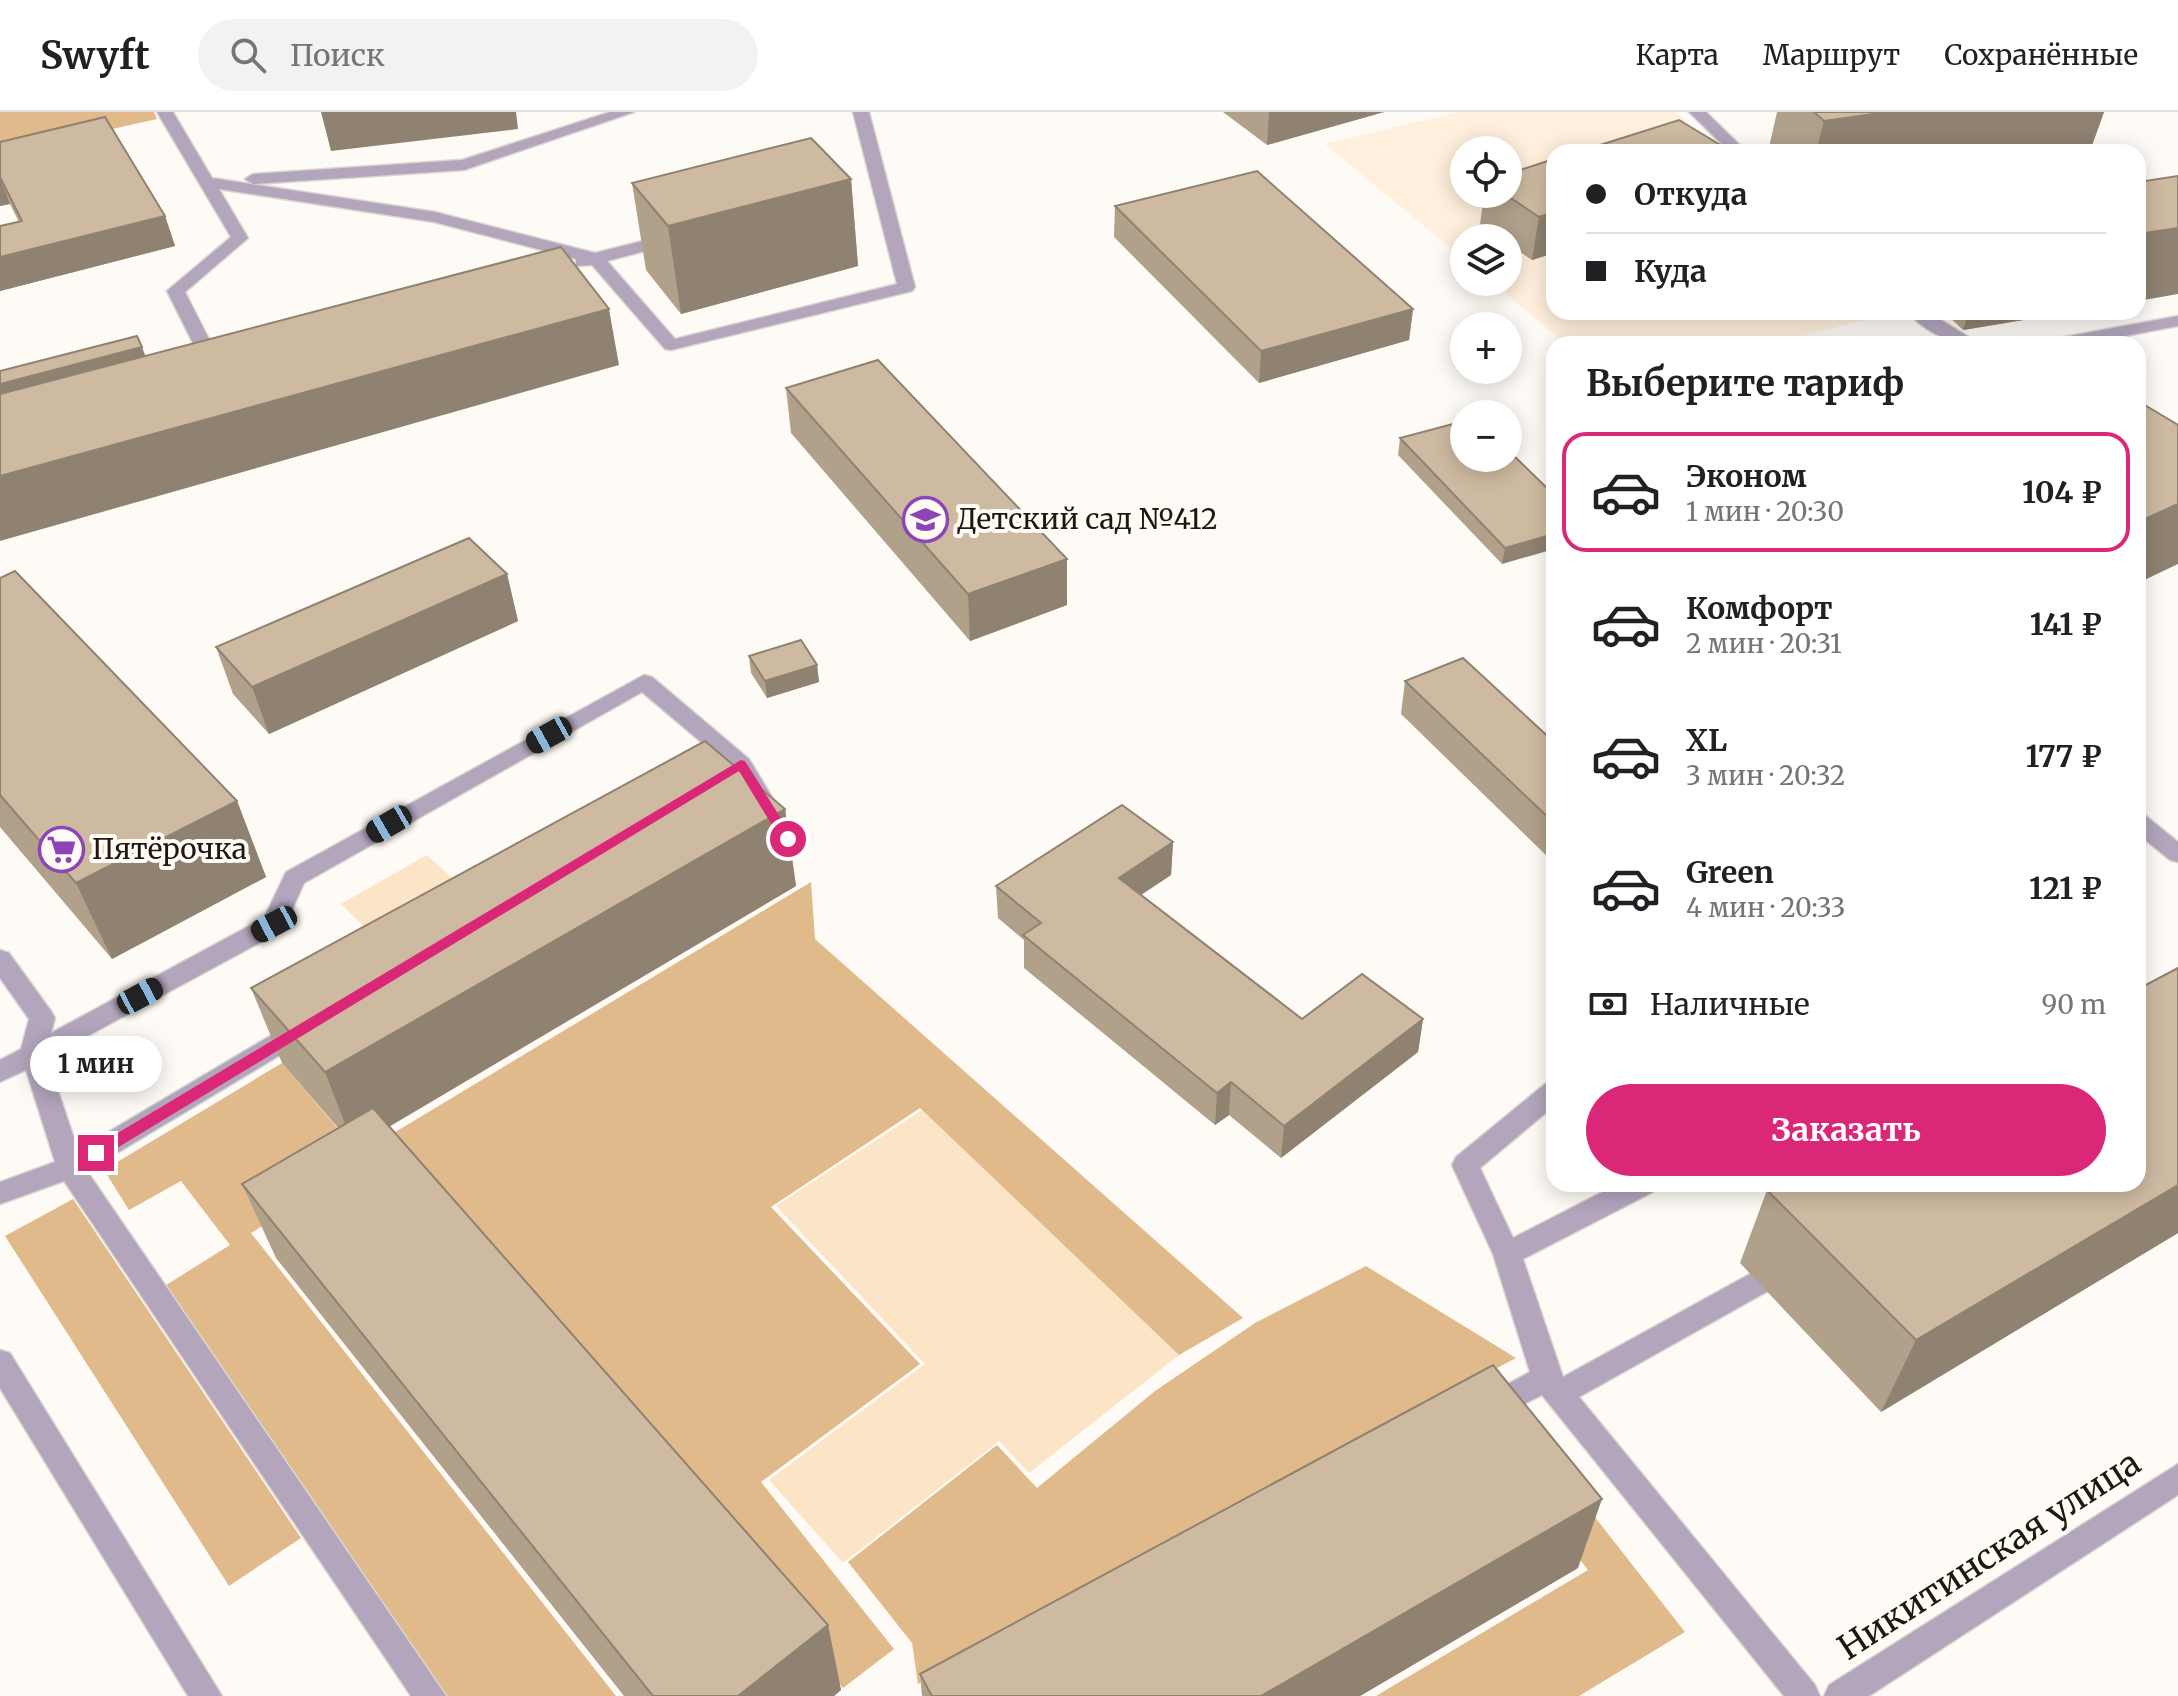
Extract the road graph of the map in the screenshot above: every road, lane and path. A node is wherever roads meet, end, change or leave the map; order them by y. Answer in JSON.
{"nodes":[{"id":1,"x":165,"y":112,"type":"edge"},
{"id":2,"x":626,"y":112,"type":"edge"},
{"id":3,"x":861,"y":112,"type":"edge"},
{"id":4,"x":1697,"y":112,"type":"edge"},
{"id":5,"x":1731,"y":144,"type":"edge"},
{"id":6,"x":206,"y":182,"type":"junction"},
{"id":7,"x":695,"y":232,"type":"edge"},
{"id":8,"x":596,"y":259,"type":"junction"},
{"id":9,"x":565,"y":267,"type":"edge"},
{"id":10,"x":1926,"y":320,"type":"edge"},
{"id":11,"x":2178,"y":321,"type":"edge"},
{"id":12,"x":1955,"y":336,"type":"edge"},
{"id":13,"x":2097,"y":336,"type":"edge"},
{"id":14,"x":212,"y":361,"type":"edge"},
{"id":15,"x":741,"y":764,"type":"junction"},
{"id":16,"x":688,"y":796,"type":"edge"},
{"id":17,"x":780,"y":827,"type":"dead end"},
{"id":18,"x":2146,"y":828,"type":"edge"},
{"id":19,"x":2178,"y":854,"type":"edge"},
{"id":20,"x":0,"y":959,"type":"edge"},
{"id":21,"x":326,"y":1015,"type":"edge"},
{"id":22,"x":33,"y":1053,"type":"junction"},
{"id":23,"x":0,"y":1072,"type":"edge"},
{"id":24,"x":1546,"y":1098,"type":"edge"},
{"id":25,"x":70,"y":1168,"type":"junction"},
{"id":26,"x":1627,"y":1192,"type":"edge"},
{"id":27,"x":0,"y":1193,"type":"edge"},
{"id":28,"x":1507,"y":1254,"type":"junction"},
{"id":29,"x":1758,"y":1283,"type":"dead end"},
{"id":30,"x":0,"y":1362,"type":"edge"},
{"id":31,"x":1552,"y":1386,"type":"junction"},
{"id":32,"x":1464,"y":1423,"type":"edge"},
{"id":33,"x":2178,"y":1478,"type":"edge"},
{"id":34,"x":206,"y":1696,"type":"edge"},
{"id":35,"x":430,"y":1696,"type":"edge"},
{"id":36,"x":1804,"y":1696,"type":"edge"},
{"id":37,"x":1840,"y":1696,"type":"edge"}],
"edges":[{"from":1,"to":6,"type":"street"},
{"from":2,"to":6,"type":"street"},
{"from":3,"to":8,"type":"street"},
{"from":4,"to":5,"type":"street"},
{"from":6,"to":8,"type":"street"},
{"from":6,"to":14,"type":"street"},
{"from":7,"to":8,"type":"street"},
{"from":8,"to":9,"type":"street"},
{"from":10,"to":12,"type":"street"},
{"from":11,"to":13,"type":"street"},
{"from":15,"to":16,"type":"street"},
{"from":15,"to":17,"type":"street"},
{"from":15,"to":22,"type":"street"},
{"from":18,"to":19,"type":"street"},
{"from":20,"to":22,"type":"street"},
{"from":21,"to":25,"type":"street"},
{"from":22,"to":23,"type":"street"},
{"from":22,"to":25,"type":"street"},
{"from":24,"to":28,"type":"street"},
{"from":25,"to":27,"type":"street"},
{"from":25,"to":35,"type":"street"},
{"from":26,"to":28,"type":"street"},
{"from":28,"to":31,"type":"street"},
{"from":29,"to":31,"type":"street"},
{"from":30,"to":34,"type":"street"},
{"from":31,"to":32,"type":"street"},
{"from":31,"to":36,"type":"street"},
{"from":33,"to":37,"type":"street","name":"Никитинская улица"}]}
